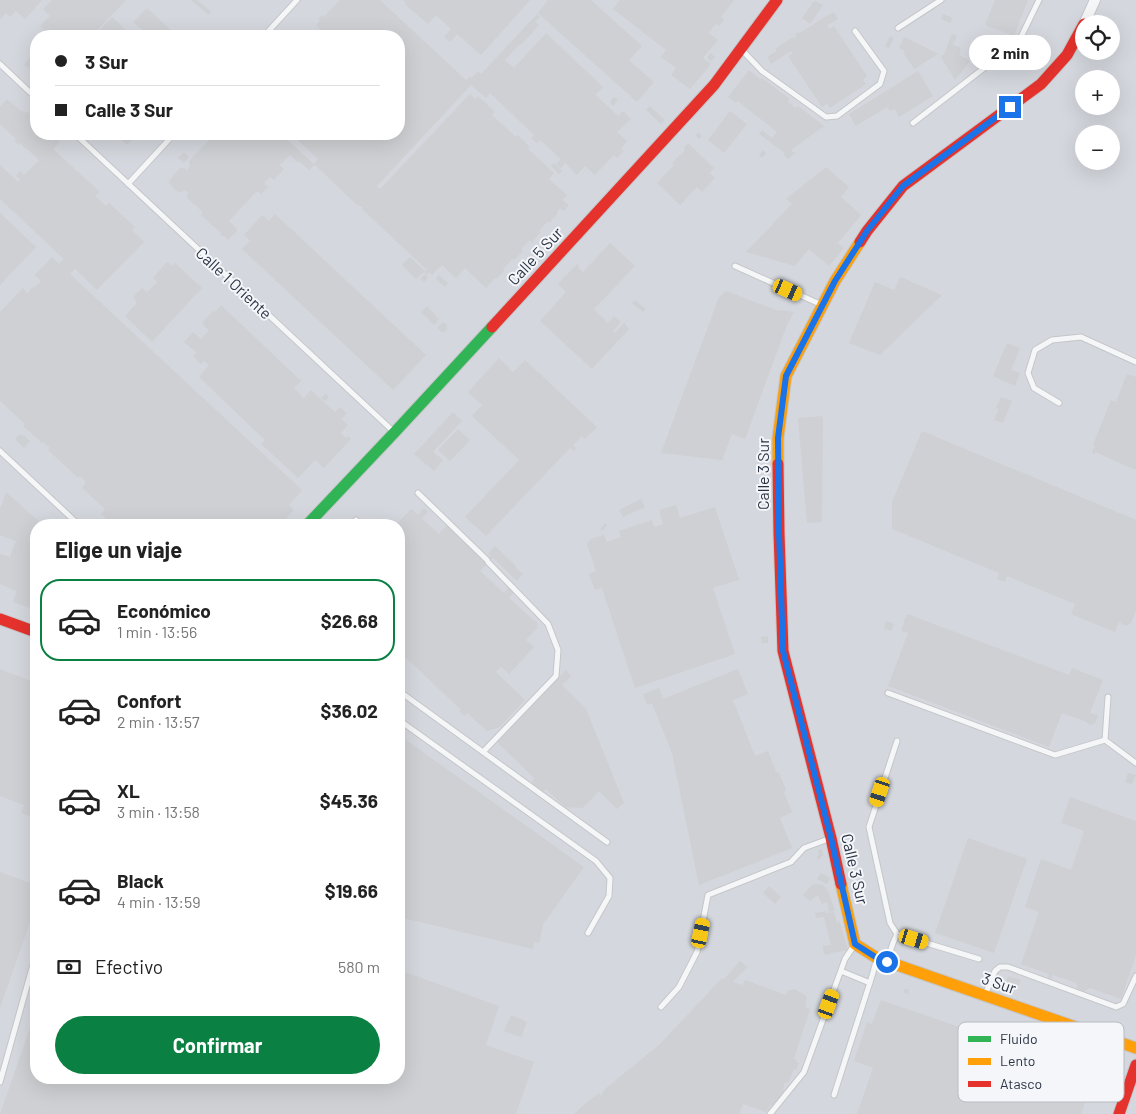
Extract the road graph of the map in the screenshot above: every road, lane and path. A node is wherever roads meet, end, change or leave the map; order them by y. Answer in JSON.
{"nodes":[{"id":1,"x":297,"y":0,"type":"edge"},
{"id":2,"x":777,"y":0,"type":"edge"},
{"id":3,"x":940,"y":0,"type":"edge"},
{"id":4,"x":1039,"y":0,"type":"edge"},
{"id":5,"x":1094,"y":0,"type":"edge"},
{"id":6,"x":1088,"y":15,"type":"edge"},
{"id":7,"x":898,"y":28,"type":"dead end"},
{"id":8,"x":270,"y":30,"type":"edge"},
{"id":9,"x":855,"y":31,"type":"dead end"},
{"id":10,"x":1075,"y":40,"type":"edge"},
{"id":11,"x":741,"y":49,"type":"junction"},
{"id":12,"x":0,"y":64,"type":"edge"},
{"id":13,"x":30,"y":92,"type":"edge"},
{"id":14,"x":913,"y":123,"type":"dead end"},
{"id":15,"x":80,"y":140,"type":"edge"},
{"id":16,"x":168,"y":140,"type":"edge"},
{"id":17,"x":128,"y":184,"type":"junction"},
{"id":18,"x":735,"y":266,"type":"dead end"},
{"id":19,"x":822,"y":306,"type":"junction"},
{"id":20,"x":1136,"y":362,"type":"edge"},
{"id":21,"x":1059,"y":403,"type":"dead end"},
{"id":22,"x":394,"y":433,"type":"junction"},
{"id":23,"x":0,"y":451,"type":"edge"},
{"id":24,"x":418,"y":493,"type":"dead end"},
{"id":25,"x":73,"y":519,"type":"edge"},
{"id":26,"x":312,"y":519,"type":"edge"},
{"id":27,"x":0,"y":620,"type":"edge"},
{"id":28,"x":30,"y":630,"type":"edge"},
{"id":29,"x":888,"y":693,"type":"dead end"},
{"id":30,"x":405,"y":695,"type":"edge"},
{"id":31,"x":1108,"y":697,"type":"dead end"},
{"id":32,"x":405,"y":724,"type":"edge"},
{"id":33,"x":1105,"y":740,"type":"junction"},
{"id":34,"x":897,"y":741,"type":"dead end"},
{"id":35,"x":483,"y":752,"type":"junction"},
{"id":36,"x":1136,"y":763,"type":"edge"},
{"id":37,"x":831,"y":838,"type":"junction"},
{"id":38,"x":607,"y":842,"type":"dead end"},
{"id":39,"x":588,"y":933,"type":"dead end"},
{"id":40,"x":897,"y":934,"type":"junction"},
{"id":41,"x":855,"y":944,"type":"junction"},
{"id":42,"x":979,"y":959,"type":"dead end"},
{"id":43,"x":882,"y":960,"type":"junction"},
{"id":44,"x":841,"y":970,"type":"junction"},
{"id":45,"x":30,"y":975,"type":"edge"},
{"id":46,"x":1136,"y":976,"type":"edge"},
{"id":47,"x":870,"y":983,"type":"junction"},
{"id":48,"x":985,"y":995,"type":"junction"},
{"id":49,"x":661,"y":1007,"type":"dead end"},
{"id":50,"x":1062,"y":1022,"type":"edge"},
{"id":51,"x":1124,"y":1044,"type":"edge"},
{"id":52,"x":1136,"y":1048,"type":"edge"},
{"id":53,"x":1136,"y":1065,"type":"edge"},
{"id":54,"x":0,"y":1082,"type":"edge"},
{"id":55,"x":834,"y":1095,"type":"dead end"},
{"id":56,"x":1124,"y":1100,"type":"edge"},
{"id":57,"x":1123,"y":1102,"type":"edge"},
{"id":58,"x":770,"y":1114,"type":"edge"},
{"id":59,"x":1119,"y":1114,"type":"edge"}],
"edges":[{"from":1,"to":8,"type":"lane"},
{"from":2,"to":11,"type":"street","name":"Calle 5 Sur"},
{"from":3,"to":7,"type":"lane"},
{"from":4,"to":14,"type":"lane"},
{"from":5,"to":6,"type":"street","name":"Calle 3 Sur"},
{"from":9,"to":11,"type":"lane"},
{"from":10,"to":19,"type":"street","name":"Calle 3 Sur"},
{"from":11,"to":22,"type":"street","name":"Calle 5 Sur"},
{"from":12,"to":13,"type":"lane"},
{"from":15,"to":17,"type":"lane","name":"Calle 1 Oriente"},
{"from":16,"to":17,"type":"lane"},
{"from":17,"to":22,"type":"lane","name":"Calle 1 Oriente"},
{"from":18,"to":19,"type":"lane"},
{"from":19,"to":37,"type":"street","name":"Calle 3 Sur"},
{"from":20,"to":21,"type":"lane"},
{"from":22,"to":26,"type":"street","name":"Calle 5 Sur"},
{"from":23,"to":25,"type":"lane"},
{"from":24,"to":35,"type":"lane"},
{"from":27,"to":28,"type":"street"},
{"from":29,"to":33,"type":"lane"},
{"from":30,"to":35,"type":"lane"},
{"from":31,"to":33,"type":"lane"},
{"from":32,"to":39,"type":"lane"},
{"from":33,"to":36,"type":"lane"},
{"from":34,"to":40,"type":"lane"},
{"from":35,"to":38,"type":"lane"},
{"from":37,"to":41,"type":"street","name":"Calle 3 Sur"},
{"from":37,"to":49,"type":"lane"},
{"from":40,"to":42,"type":"lane"},
{"from":40,"to":43,"type":"lane"},
{"from":41,"to":43,"type":"street","name":"3 Sur"},
{"from":41,"to":44,"type":"lane"},
{"from":43,"to":47,"type":"lane"},
{"from":43,"to":48,"type":"street","name":"3 Sur"},
{"from":44,"to":47,"type":"lane"},
{"from":44,"to":58,"type":"lane"},
{"from":45,"to":54,"type":"lane"},
{"from":46,"to":48,"type":"lane"},
{"from":47,"to":55,"type":"lane"},
{"from":48,"to":50,"type":"street","name":"3 Sur"},
{"from":51,"to":52,"type":"street","name":"3 Sur"},
{"from":53,"to":56,"type":"street"},
{"from":57,"to":59,"type":"street"}]}
